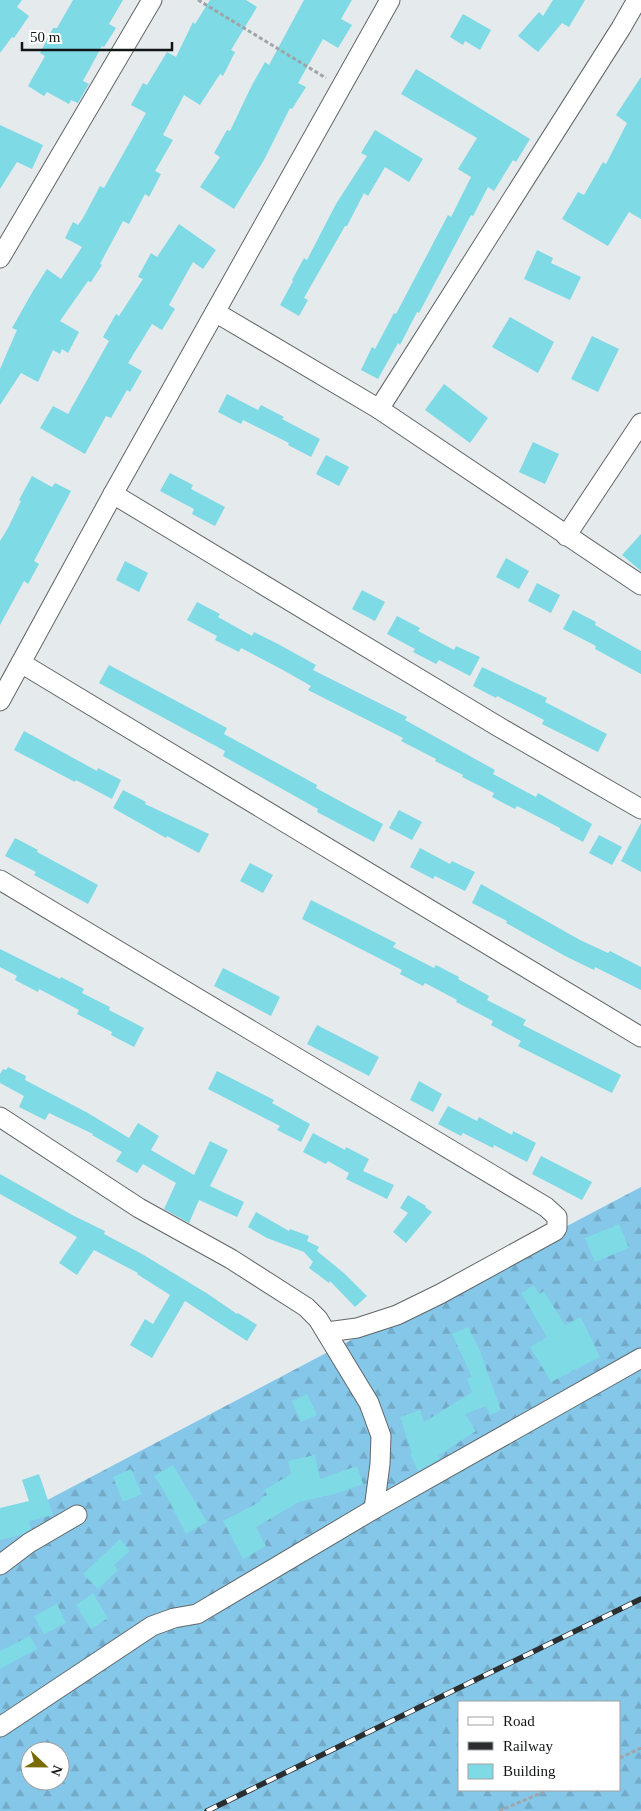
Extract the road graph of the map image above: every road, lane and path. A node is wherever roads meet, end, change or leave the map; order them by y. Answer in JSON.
{"nodes":[{"id":1,"x":152,"y":0,"type":"edge"},
{"id":2,"x":198,"y":0,"type":"edge"},
{"id":3,"x":390,"y":0,"type":"edge"},
{"id":4,"x":637,"y":0,"type":"edge"},
{"id":5,"x":341,"y":87,"type":"junction"},
{"id":6,"x":0,"y":258,"type":"edge"},
{"id":7,"x":215,"y":312,"type":"junction"},
{"id":8,"x":379,"y":410,"type":"junction"},
{"id":9,"x":641,"y":423,"type":"edge"},
{"id":10,"x":114,"y":494,"type":"junction"},
{"id":11,"x":566,"y":536,"type":"junction"},
{"id":12,"x":641,"y":585,"type":"edge"},
{"id":13,"x":21,"y":663,"type":"junction"},
{"id":14,"x":0,"y":701,"type":"edge"},
{"id":15,"x":641,"y":809,"type":"edge"},
{"id":16,"x":0,"y":880,"type":"edge"},
{"id":17,"x":641,"y":1038,"type":"edge"},
{"id":18,"x":0,"y":1117,"type":"edge"},
{"id":19,"x":327,"y":1332,"type":"junction"},
{"id":20,"x":641,"y":1358,"type":"edge"},
{"id":21,"x":374,"y":1509,"type":"junction"},
{"id":22,"x":77,"y":1515,"type":"dead end"},
{"id":23,"x":0,"y":1565,"type":"edge"},
{"id":24,"x":0,"y":1727,"type":"edge"},
{"id":25,"x":641,"y":1748,"type":"edge"},
{"id":26,"x":621,"y":1758,"type":"edge"},
{"id":27,"x":546,"y":1791,"type":"edge"},
{"id":28,"x":499,"y":1811,"type":"edge"}],
"edges":[{"from":1,"to":6,"type":"street"},
{"from":2,"to":5,"type":"path"},
{"from":3,"to":5,"type":"street"},
{"from":4,"to":8,"type":"street"},
{"from":5,"to":7,"type":"street"},
{"from":7,"to":8,"type":"street"},
{"from":7,"to":10,"type":"street"},
{"from":8,"to":11,"type":"street"},
{"from":9,"to":11,"type":"street"},
{"from":10,"to":13,"type":"street"},
{"from":10,"to":15,"type":"street"},
{"from":11,"to":12,"type":"street"},
{"from":13,"to":14,"type":"street"},
{"from":13,"to":17,"type":"street"},
{"from":16,"to":19,"type":"street"},
{"from":18,"to":19,"type":"street"},
{"from":19,"to":21,"type":"street"},
{"from":20,"to":21,"type":"street"},
{"from":21,"to":24,"type":"street"},
{"from":22,"to":23,"type":"street"},
{"from":25,"to":26,"type":"path"},
{"from":27,"to":28,"type":"path"}]}
